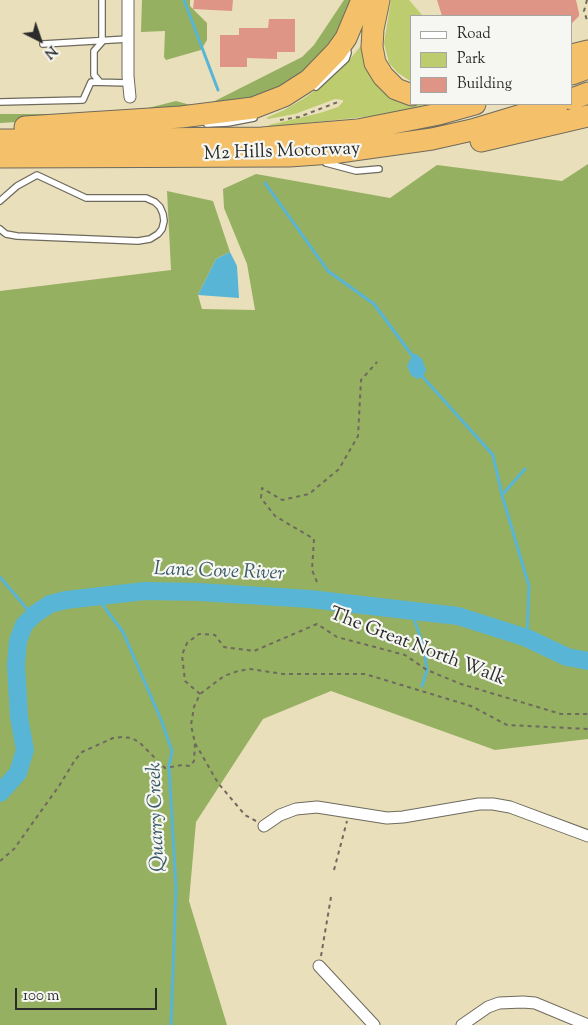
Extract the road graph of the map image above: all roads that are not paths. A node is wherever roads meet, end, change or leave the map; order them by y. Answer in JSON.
{"nodes":[{"id":1,"x":102,"y":0,"type":"edge"},
{"id":2,"x":128,"y":0,"type":"edge"},
{"id":3,"x":362,"y":0,"type":"edge"},
{"id":4,"x":379,"y":0,"type":"edge"},
{"id":5,"x":346,"y":38,"type":"junction"},
{"id":6,"x":128,"y":39,"type":"junction"},
{"id":7,"x":102,"y":42,"type":"junction"},
{"id":8,"x":43,"y":44,"type":"dead end"},
{"id":9,"x":588,"y":51,"type":"edge"},
{"id":10,"x":573,"y":55,"type":"edge"},
{"id":11,"x":588,"y":68,"type":"edge"},
{"id":12,"x":573,"y":74,"type":"edge"},
{"id":13,"x":100,"y":82,"type":"junction"},
{"id":14,"x":129,"y":83,"type":"junction"},
{"id":15,"x":312,"y":90,"type":"dead end"},
{"id":16,"x":588,"y":93,"type":"edge"},
{"id":17,"x":410,"y":94,"type":"edge"},
{"id":18,"x":130,"y":97,"type":"dead end"},
{"id":19,"x":573,"y":99,"type":"edge"},
{"id":20,"x":0,"y":102,"type":"edge"},
{"id":21,"x":471,"y":105,"type":"edge"},
{"id":22,"x":555,"y":105,"type":"edge"},
{"id":23,"x":588,"y":116,"type":"edge"},
{"id":24,"x":256,"y":117,"type":"road end"},
{"id":25,"x":207,"y":124,"type":"dead end"},
{"id":26,"x":0,"y":128,"type":"edge"},
{"id":27,"x":0,"y":140,"type":"edge"},
{"id":28,"x":289,"y":156,"type":"junction"},
{"id":29,"x":0,"y":158,"type":"edge"},
{"id":30,"x":326,"y":164,"type":"junction"},
{"id":31,"x":38,"y":166,"type":"junction"},
{"id":32,"x":379,"y":170,"type":"dead end"},
{"id":33,"x":0,"y":201,"type":"edge"},
{"id":34,"x":0,"y":229,"type":"edge"},
{"id":35,"x":264,"y":826,"type":"road end"},
{"id":36,"x":588,"y":836,"type":"edge"},
{"id":37,"x":319,"y":966,"type":"road end"},
{"id":38,"x":374,"y":1025,"type":"edge"},
{"id":39,"x":462,"y":1025,"type":"edge"},
{"id":40,"x":588,"y":1025,"type":"edge"}],
"edges":[{"from":1,"to":7,"type":"lane"},
{"from":2,"to":6,"type":"street"},
{"from":3,"to":5,"type":"highway"},
{"from":4,"to":17,"type":"highway"},
{"from":5,"to":15,"type":"lane"},
{"from":5,"to":26,"type":"highway"},
{"from":6,"to":7,"type":"lane"},
{"from":6,"to":14,"type":"street"},
{"from":7,"to":8,"type":"lane"},
{"from":7,"to":13,"type":"lane"},
{"from":9,"to":10,"type":"highway"},
{"from":11,"to":12,"type":"highway"},
{"from":13,"to":14,"type":"lane"},
{"from":13,"to":20,"type":"lane"},
{"from":14,"to":18,"type":"street"},
{"from":16,"to":19,"type":"highway"},
{"from":21,"to":27,"type":"highway","name":"M2 Hills Motorway"},
{"from":22,"to":28,"type":"highway","name":"M2 Hills Motorway"},
{"from":23,"to":30,"type":"highway"},
{"from":24,"to":25,"type":"lane"},
{"from":28,"to":30,"type":"highway"},
{"from":28,"to":31,"type":"highway","name":"M2 Hills Motorway"},
{"from":29,"to":31,"type":"highway","name":"M2 Hills Motorway"},
{"from":30,"to":32,"type":"lane"},
{"from":31,"to":33,"type":"lane"},
{"from":31,"to":34,"type":"lane"},
{"from":35,"to":36,"type":"street"},
{"from":37,"to":38,"type":"street"},
{"from":39,"to":40,"type":"street"}]}
